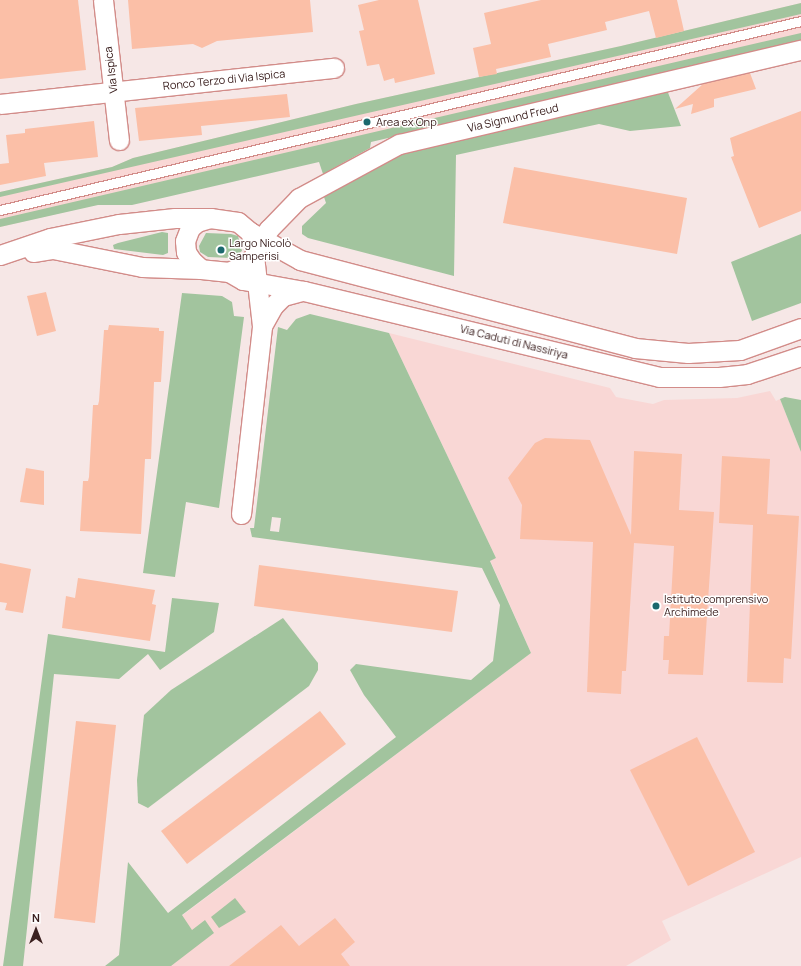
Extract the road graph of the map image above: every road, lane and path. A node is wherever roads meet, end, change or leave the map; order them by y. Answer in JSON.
{"nodes":[{"id":1,"x":103,"y":0,"type":"edge"},
{"id":2,"x":801,"y":21,"type":"edge"},
{"id":3,"x":801,"y":50,"type":"edge"},
{"id":4,"x":334,"y":68,"type":"dead end"},
{"id":5,"x":114,"y":92,"type":"junction"},
{"id":6,"x":0,"y":104,"type":"edge"},
{"id":7,"x":119,"y":140,"type":"dead end"},
{"id":8,"x":0,"y":210,"type":"edge"},
{"id":9,"x":210,"y":218,"type":"junction"},
{"id":10,"x":255,"y":244,"type":"junction"},
{"id":11,"x":0,"y":255,"type":"edge"},
{"id":12,"x":201,"y":269,"type":"junction"},
{"id":13,"x":243,"y":278,"type":"junction"},
{"id":14,"x":304,"y":291,"type":"junction"},
{"id":15,"x":262,"y":326,"type":"junction"},
{"id":16,"x":801,"y":328,"type":"edge"},
{"id":17,"x":801,"y":356,"type":"edge"},
{"id":18,"x":241,"y":514,"type":"dead end"}],
"edges":[{"from":1,"to":5,"type":"street","name":"Via Ispica"},
{"from":2,"to":8,"type":"lane"},
{"from":3,"to":10,"type":"street","name":"Via Sigmund Freud"},
{"from":4,"to":5,"type":"street","name":"Ronco Terzo di Via Ispica"},
{"from":5,"to":6,"type":"street","name":"Ronco Terzo di Via Ispica"},
{"from":5,"to":7,"type":"street","name":"Via Ispica"},
{"from":9,"to":10,"type":"street"},
{"from":9,"to":11,"type":"street"},
{"from":9,"to":12,"type":"street"},
{"from":10,"to":13,"type":"street"},
{"from":10,"to":13,"type":"street","name":"Via Sigmund Freud"},
{"from":10,"to":16,"type":"street"},
{"from":11,"to":12,"type":"street","name":"Via Caduti di Nassiriya"},
{"from":12,"to":13,"type":"street","name":"Via Caduti di Nassiriya"},
{"from":13,"to":14,"type":"street","name":"Via Caduti di Nassiriya"},
{"from":13,"to":15,"type":"street"},
{"from":14,"to":15,"type":"street"},
{"from":14,"to":17,"type":"street","name":"Via Caduti di Nassiriya"},
{"from":15,"to":18,"type":"street"}]}
